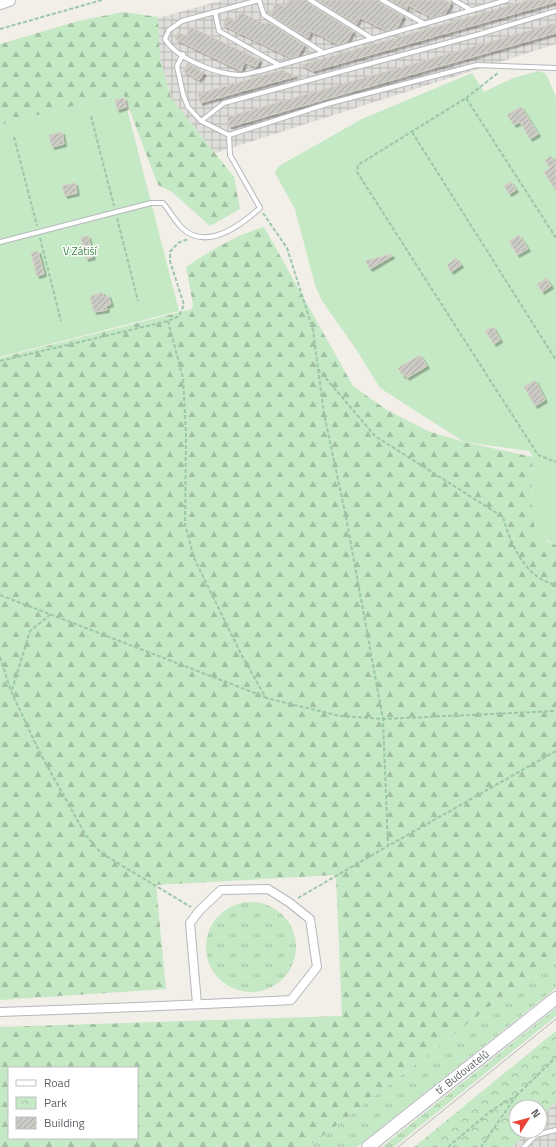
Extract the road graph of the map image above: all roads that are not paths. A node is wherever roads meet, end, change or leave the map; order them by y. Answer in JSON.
{"nodes":[{"id":1,"x":9,"y":0,"type":"edge"},
{"id":2,"x":259,"y":0,"type":"edge"},
{"id":3,"x":310,"y":0,"type":"edge"},
{"id":4,"x":382,"y":0,"type":"edge"},
{"id":5,"x":454,"y":0,"type":"edge"},
{"id":6,"x":507,"y":0,"type":"edge"},
{"id":7,"x":0,"y":3,"type":"edge"},
{"id":8,"x":471,"y":10,"type":"junction"},
{"id":9,"x":556,"y":11,"type":"edge"},
{"id":10,"x":215,"y":12,"type":"junction"},
{"id":11,"x":425,"y":24,"type":"junction"},
{"id":12,"x":373,"y":39,"type":"junction"},
{"id":13,"x":324,"y":53,"type":"junction"},
{"id":14,"x":182,"y":54,"type":"junction"},
{"id":15,"x":279,"y":65,"type":"junction"},
{"id":16,"x":555,"y":69,"type":"edge"},
{"id":17,"x":201,"y":122,"type":"junction"},
{"id":18,"x":229,"y":134,"type":"junction"},
{"id":19,"x":0,"y":242,"type":"edge"},
{"id":20,"x":556,"y":998,"type":"edge"},
{"id":21,"x":197,"y":1004,"type":"junction"},
{"id":22,"x":0,"y":1012,"type":"edge"},
{"id":23,"x":556,"y":1130,"type":"edge"},
{"id":24,"x":368,"y":1147,"type":"edge"},
{"id":25,"x":524,"y":1147,"type":"edge"}],
"edges":[{"from":1,"to":7,"type":"street"},
{"from":2,"to":10,"type":"lane"},
{"from":2,"to":13,"type":"lane"},
{"from":3,"to":12,"type":"lane"},
{"from":4,"to":11,"type":"lane"},
{"from":5,"to":8,"type":"lane"},
{"from":6,"to":8,"type":"lane"},
{"from":8,"to":11,"type":"lane"},
{"from":9,"to":17,"type":"lane"},
{"from":10,"to":14,"type":"lane"},
{"from":10,"to":15,"type":"lane"},
{"from":11,"to":12,"type":"lane"},
{"from":12,"to":13,"type":"lane"},
{"from":13,"to":15,"type":"lane"},
{"from":14,"to":15,"type":"lane"},
{"from":14,"to":17,"type":"lane"},
{"from":16,"to":18,"type":"lane"},
{"from":17,"to":18,"type":"lane"},
{"from":18,"to":19,"type":"lane"},
{"from":20,"to":24,"type":"street","name":"tř. Budovatelů"},
{"from":21,"to":21,"type":"street"},
{"from":21,"to":22,"type":"street"},
{"from":23,"to":25,"type":"lane"}]}
